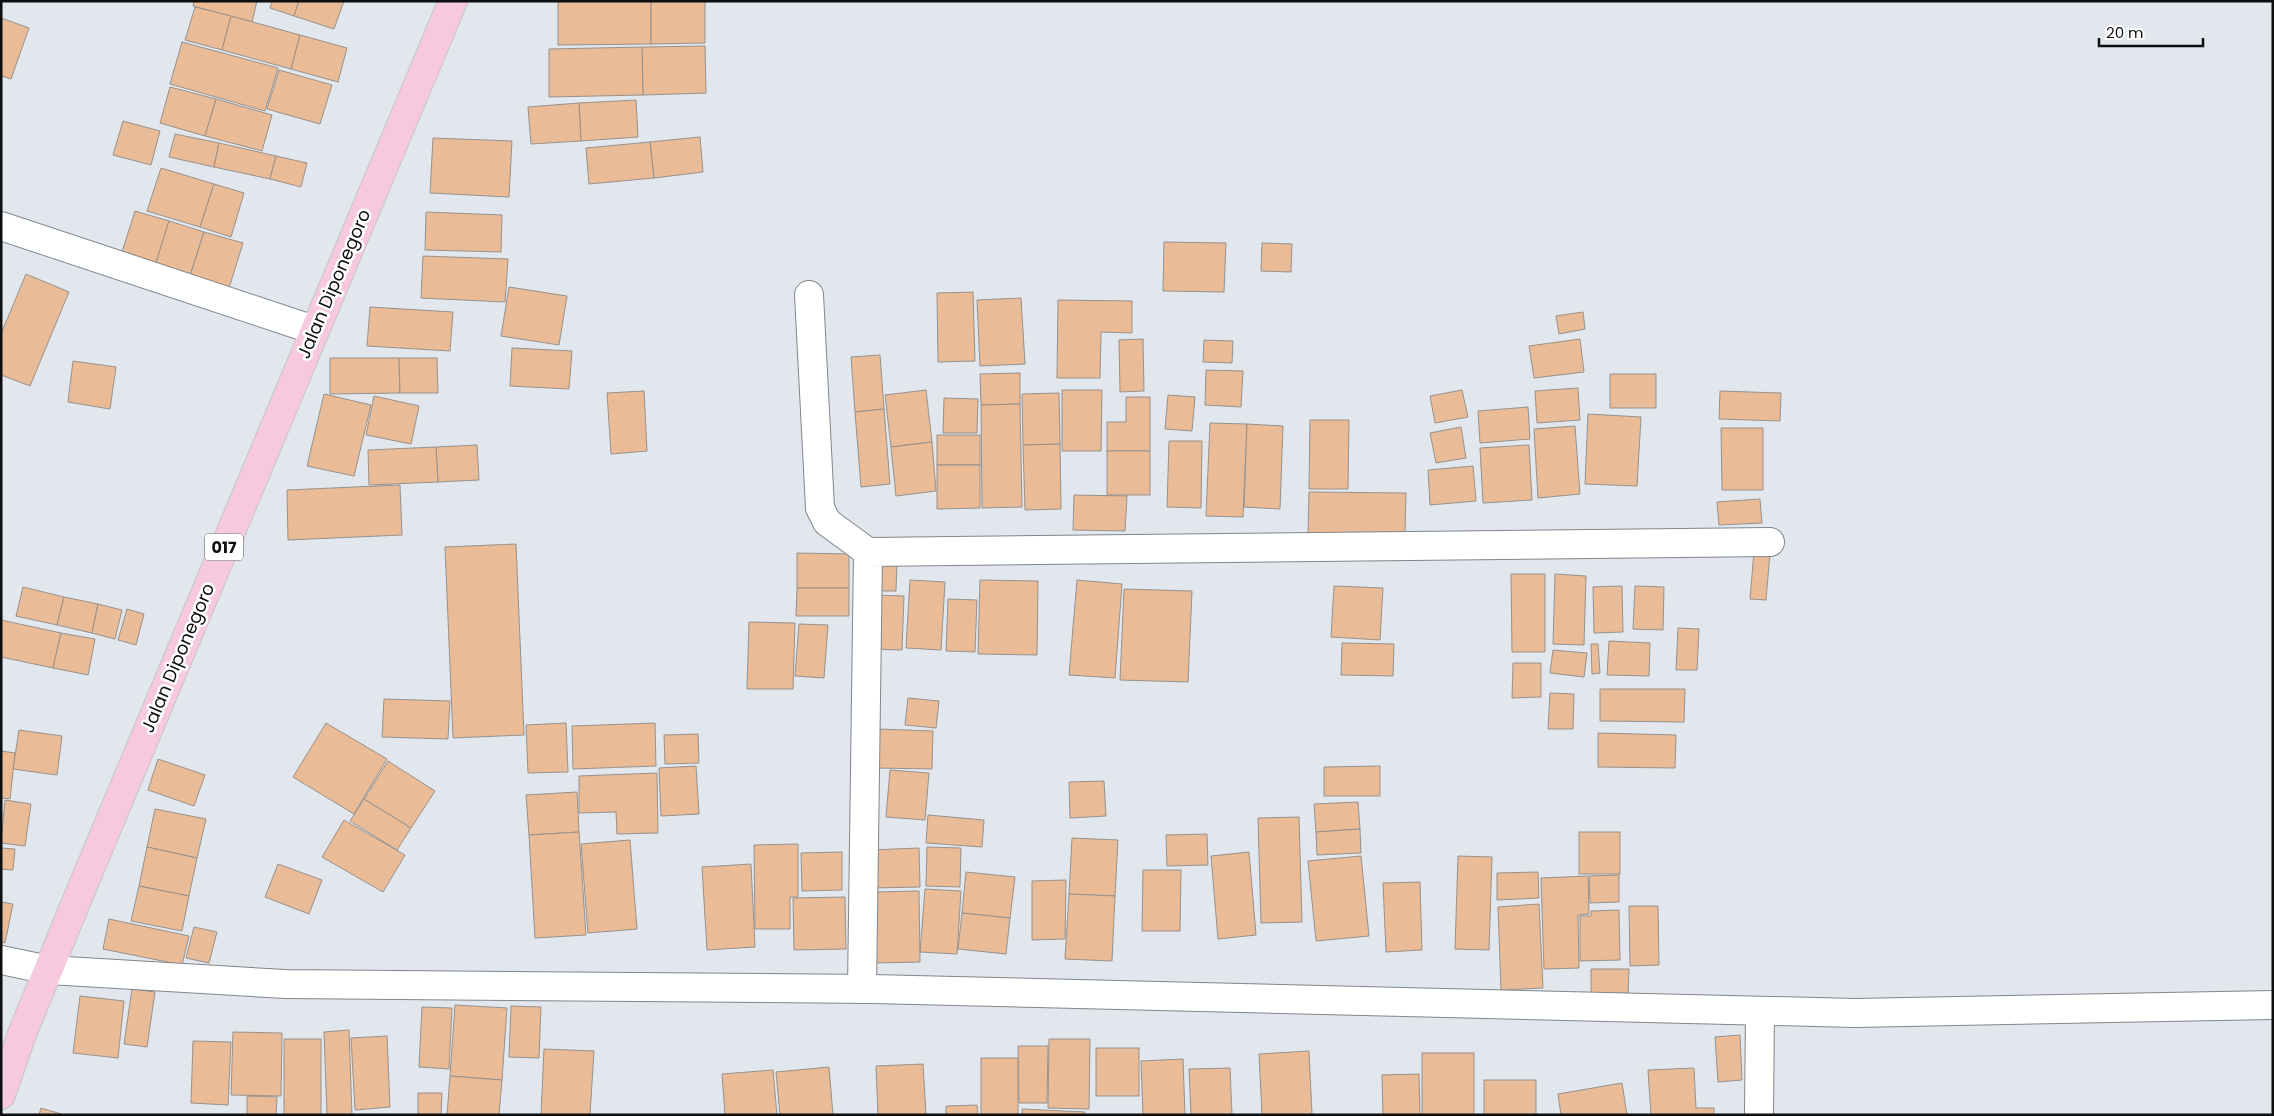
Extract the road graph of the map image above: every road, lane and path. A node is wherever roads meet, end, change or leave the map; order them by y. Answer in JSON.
{"nodes":[{"id":1,"x":453,"y":1,"type":"edge"},
{"id":2,"x":1,"y":226,"type":"edge"},
{"id":3,"x":809,"y":295,"type":"dead end"},
{"id":4,"x":314,"y":330,"type":"junction"},
{"id":5,"x":1770,"y":542,"type":"dead end"},
{"id":6,"x":868,"y":552,"type":"junction"},
{"id":7,"x":1,"y":960,"type":"edge"},
{"id":8,"x":49,"y":970,"type":"junction"},
{"id":9,"x":862,"y":989,"type":"junction"},
{"id":10,"x":2273,"y":1005,"type":"edge"},
{"id":11,"x":1760,"y":1011,"type":"junction"},
{"id":12,"x":1,"y":1095,"type":"edge"},
{"id":13,"x":1759,"y":1115,"type":"edge"}],
"edges":[{"from":1,"to":4,"type":"main road","name":"Jalan Diponegoro","number":"017"},
{"from":2,"to":4,"type":"street"},
{"from":3,"to":6,"type":"street"},
{"from":4,"to":8,"type":"main road","name":"Jalan Diponegoro","number":"017"},
{"from":5,"to":6,"type":"street"},
{"from":6,"to":9,"type":"street"},
{"from":7,"to":8,"type":"street"},
{"from":8,"to":9,"type":"street"},
{"from":8,"to":12,"type":"main road","name":"Jalan Diponegoro","number":"017"},
{"from":9,"to":11,"type":"street"},
{"from":10,"to":11,"type":"street"},
{"from":11,"to":13,"type":"street"}]}
